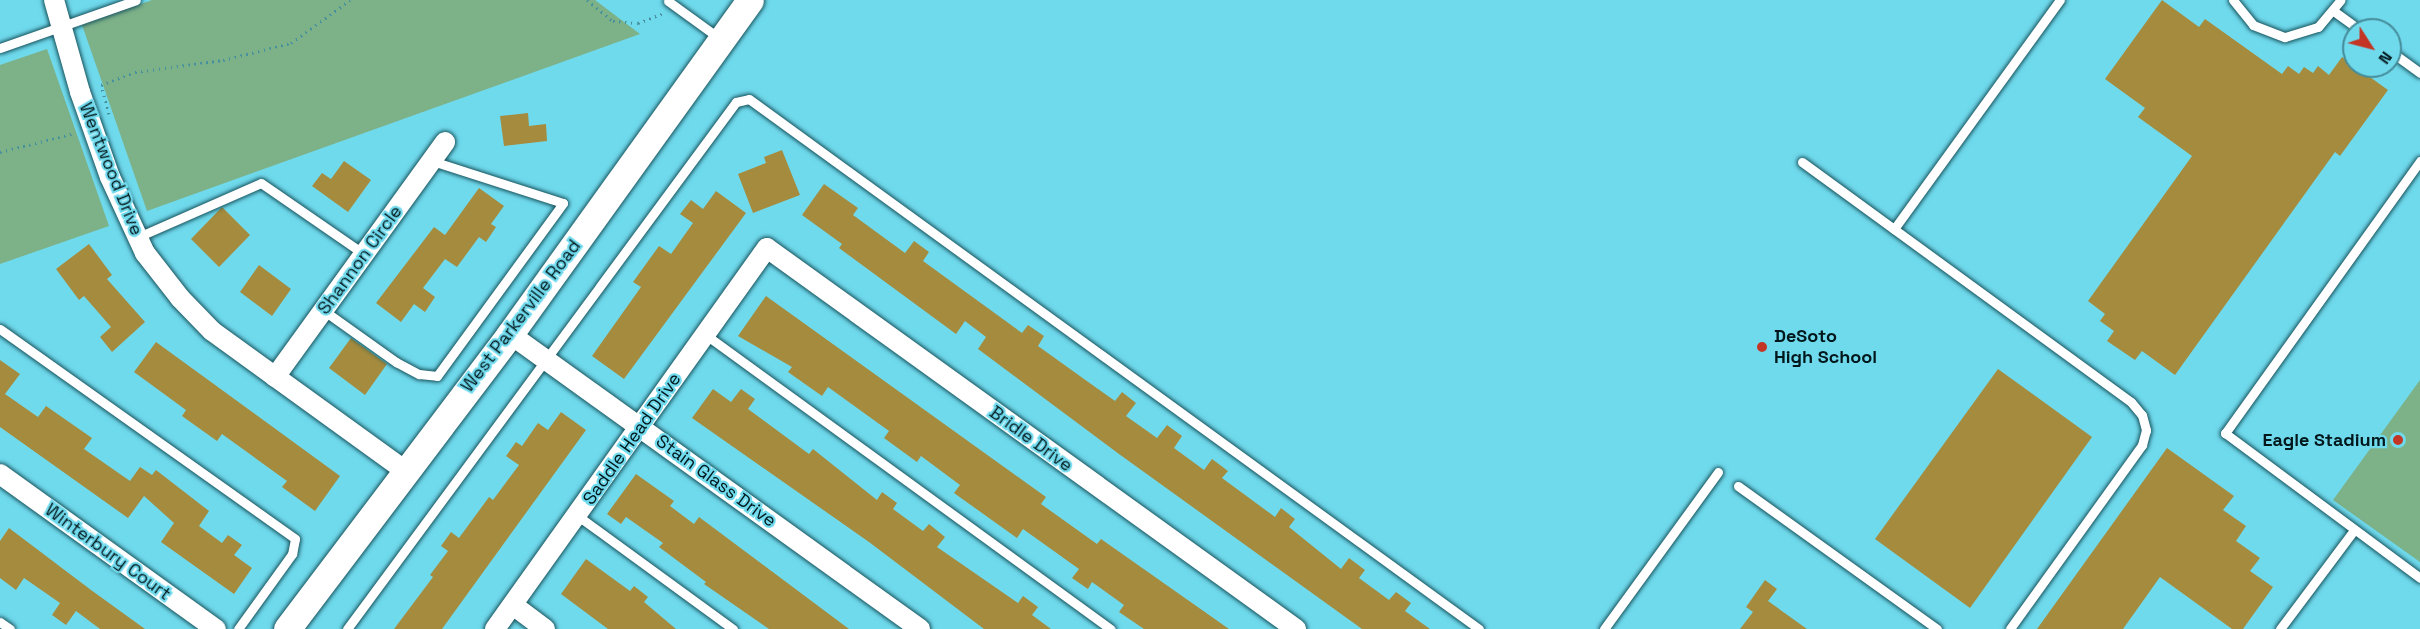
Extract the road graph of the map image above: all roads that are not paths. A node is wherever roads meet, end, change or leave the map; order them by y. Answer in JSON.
{"nodes":[{"id":1,"x":54,"y":0,"type":"edge"},
{"id":2,"x":136,"y":0,"type":"edge"},
{"id":3,"x":750,"y":0,"type":"edge"},
{"id":4,"x":2060,"y":0,"type":"edge"},
{"id":5,"x":2233,"y":0,"type":"edge"},
{"id":6,"x":2341,"y":0,"type":"edge"},
{"id":7,"x":672,"y":4,"type":"edge"},
{"id":8,"x":2335,"y":12,"type":"junction"},
{"id":9,"x":2343,"y":18,"type":"edge"},
{"id":10,"x":63,"y":26,"type":"junction"},
{"id":11,"x":721,"y":39,"type":"junction"},
{"id":12,"x":0,"y":48,"type":"edge"},
{"id":13,"x":2402,"y":60,"type":"edge"},
{"id":14,"x":2420,"y":73,"type":"edge"},
{"id":15,"x":445,"y":142,"type":"dead end"},
{"id":16,"x":432,"y":161,"type":"junction"},
{"id":17,"x":2420,"y":161,"type":"edge"},
{"id":18,"x":1802,"y":162,"type":"dead end"},
{"id":19,"x":1894,"y":229,"type":"junction"},
{"id":20,"x":138,"y":237,"type":"junction"},
{"id":21,"x":767,"y":248,"type":"joint"},
{"id":22,"x":364,"y":254,"type":"junction"},
{"id":23,"x":323,"y":310,"type":"junction"},
{"id":24,"x":0,"y":329,"type":"edge"},
{"id":25,"x":510,"y":334,"type":"junction"},
{"id":26,"x":706,"y":335,"type":"junction"},
{"id":27,"x":547,"y":361,"type":"junction"},
{"id":28,"x":275,"y":377,"type":"junction"},
{"id":29,"x":640,"y":426,"type":"junction"},
{"id":30,"x":404,"y":470,"type":"junction"},
{"id":31,"x":1718,"y":472,"type":"dead end"},
{"id":32,"x":0,"y":474,"type":"edge"},
{"id":33,"x":1738,"y":486,"type":"dead end"},
{"id":34,"x":578,"y":516,"type":"junction"},
{"id":35,"x":2354,"y":530,"type":"junction"},
{"id":36,"x":2420,"y":578,"type":"edge"},
{"id":37,"x":513,"y":605,"type":"junction"},
{"id":38,"x":0,"y":622,"type":"edge"},
{"id":39,"x":10,"y":629,"type":"edge"},
{"id":40,"x":216,"y":629,"type":"edge"},
{"id":41,"x":238,"y":629,"type":"edge"},
{"id":42,"x":287,"y":629,"type":"edge"},
{"id":43,"x":347,"y":629,"type":"edge"},
{"id":44,"x":495,"y":629,"type":"edge"},
{"id":45,"x":545,"y":629,"type":"edge"},
{"id":46,"x":733,"y":629,"type":"edge"},
{"id":47,"x":920,"y":629,"type":"edge"},
{"id":48,"x":1110,"y":629,"type":"edge"},
{"id":49,"x":1296,"y":629,"type":"edge"},
{"id":50,"x":1479,"y":629,"type":"edge"},
{"id":51,"x":1604,"y":629,"type":"edge"},
{"id":52,"x":1937,"y":629,"type":"edge"},
{"id":53,"x":2010,"y":629,"type":"edge"},
{"id":54,"x":2280,"y":629,"type":"edge"}],
"edges":[{"from":1,"to":10,"type":"street","name":"Wentwood Drive"},
{"from":2,"to":10,"type":"lane"},
{"from":3,"to":11,"type":"main road","name":"West Parkerville Road"},
{"from":4,"to":19,"type":"lane"},
{"from":5,"to":8,"type":"lane"},
{"from":6,"to":8,"type":"lane"},
{"from":7,"to":11,"type":"lane"},
{"from":8,"to":9,"type":"lane"},
{"from":10,"to":12,"type":"lane"},
{"from":10,"to":20,"type":"street","name":"Wentwood Drive"},
{"from":11,"to":25,"type":"main road","name":"West Parkerville Road"},
{"from":13,"to":14,"type":"lane"},
{"from":15,"to":16,"type":"street","name":"Shannon Circle"},
{"from":16,"to":22,"type":"street","name":"Shannon Circle"},
{"from":16,"to":23,"type":"lane"},
{"from":17,"to":35,"type":"lane"},
{"from":18,"to":19,"type":"lane"},
{"from":19,"to":53,"type":"lane"},
{"from":20,"to":22,"type":"lane"},
{"from":20,"to":28,"type":"street","name":"Wentwood Drive"},
{"from":21,"to":26,"type":"street","name":"Saddle Head Drive"},
{"from":21,"to":49,"type":"street","name":"Bridle Drive"},
{"from":22,"to":23,"type":"street","name":"Shannon Circle"},
{"from":23,"to":28,"type":"street","name":"Shannon Circle"},
{"from":24,"to":41,"type":"lane"},
{"from":25,"to":27,"type":"street","name":"Stain Glass Drive"},
{"from":25,"to":30,"type":"main road","name":"West Parkerville Road"},
{"from":26,"to":29,"type":"street","name":"Saddle Head Drive"},
{"from":26,"to":48,"type":"lane"},
{"from":27,"to":29,"type":"street","name":"Stain Glass Drive"},
{"from":27,"to":43,"type":"lane"},
{"from":27,"to":50,"type":"lane"},
{"from":28,"to":30,"type":"street","name":"Wentwood Drive"},
{"from":29,"to":34,"type":"street","name":"Saddle Head Drive"},
{"from":29,"to":47,"type":"street","name":"Stain Glass Drive"},
{"from":30,"to":42,"type":"main road","name":"West Parkerville Road"},
{"from":31,"to":51,"type":"lane"},
{"from":32,"to":40,"type":"street","name":"Winterbury Court"},
{"from":33,"to":52,"type":"lane"},
{"from":34,"to":37,"type":"street","name":"Saddle Head Drive"},
{"from":34,"to":46,"type":"lane"},
{"from":35,"to":36,"type":"lane"},
{"from":35,"to":54,"type":"lane"},
{"from":37,"to":44,"type":"street","name":"Saddle Head Drive"},
{"from":37,"to":45,"type":"street"},
{"from":38,"to":39,"type":"lane"}]}
